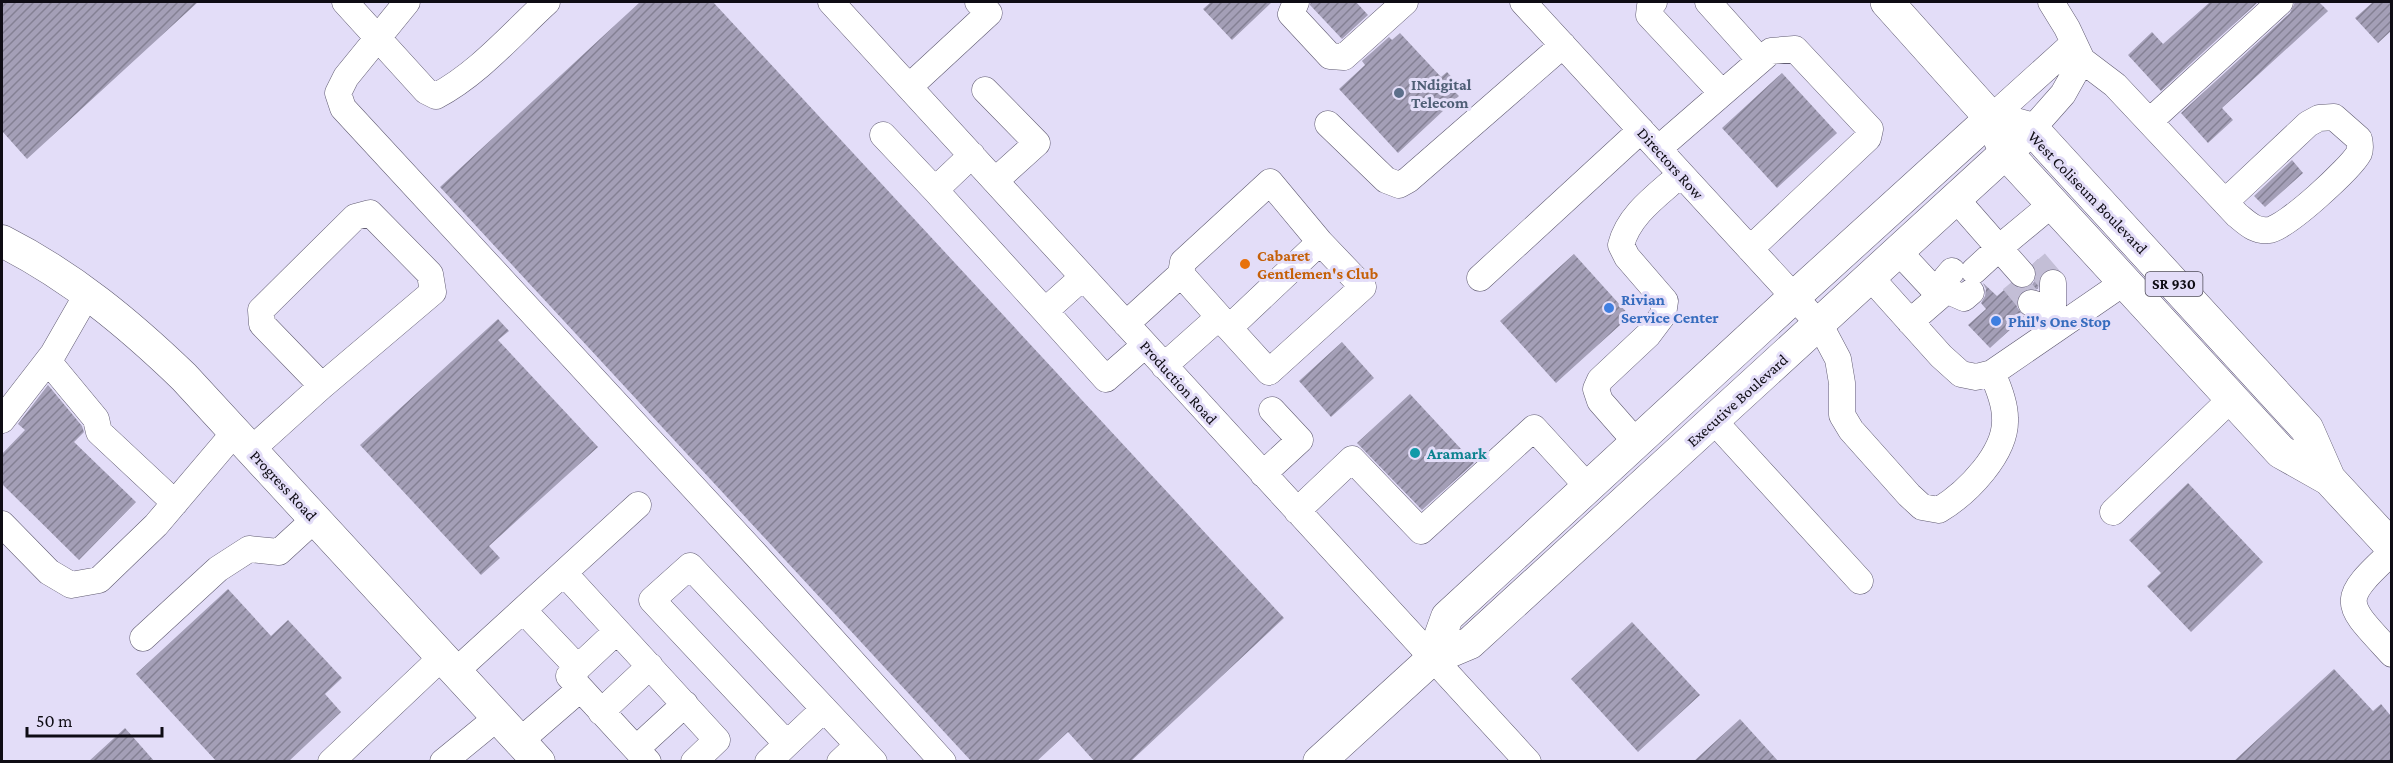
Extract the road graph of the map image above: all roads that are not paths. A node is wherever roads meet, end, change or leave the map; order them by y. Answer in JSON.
{"nodes":[{"id":1,"x":345,"y":2,"type":"edge"},
{"id":2,"x":407,"y":2,"type":"edge"},
{"id":3,"x":547,"y":2,"type":"edge"},
{"id":4,"x":831,"y":2,"type":"edge"},
{"id":5,"x":978,"y":2,"type":"edge"},
{"id":6,"x":1296,"y":2,"type":"edge"},
{"id":7,"x":1405,"y":2,"type":"edge"},
{"id":8,"x":1523,"y":2,"type":"edge"},
{"id":9,"x":1654,"y":2,"type":"edge"},
{"id":10,"x":1708,"y":2,"type":"edge"},
{"id":11,"x":1887,"y":2,"type":"edge"},
{"id":12,"x":2051,"y":2,"type":"edge"},
{"id":13,"x":2280,"y":2,"type":"edge"},
{"id":14,"x":378,"y":38,"type":"junction"},
{"id":15,"x":1563,"y":45,"type":"junction"},
{"id":16,"x":2078,"y":52,"type":"junction"},
{"id":17,"x":1760,"y":60,"type":"junction"},
{"id":18,"x":909,"y":87,"type":"junction"},
{"id":19,"x":986,"y":90,"type":"dead end"},
{"id":20,"x":1722,"y":93,"type":"junction"},
{"id":21,"x":1991,"y":118,"type":"junction"},
{"id":22,"x":2150,"y":121,"type":"junction"},
{"id":23,"x":1328,"y":124,"type":"dead end"},
{"id":24,"x":2032,"y":129,"type":"junction"},
{"id":25,"x":1641,"y":130,"type":"junction"},
{"id":26,"x":883,"y":135,"type":"dead end"},
{"id":27,"x":1658,"y":149,"type":"junction"},
{"id":28,"x":2006,"y":153,"type":"junction"},
{"id":29,"x":972,"y":155,"type":"junction"},
{"id":30,"x":1681,"y":174,"type":"junction"},
{"id":31,"x":995,"y":181,"type":"junction"},
{"id":32,"x":935,"y":190,"type":"junction"},
{"id":33,"x":1956,"y":199,"type":"junction"},
{"id":34,"x":2225,"y":202,"type":"junction"},
{"id":35,"x":2052,"y":204,"type":"junction"},
{"id":36,"x":2,"y":241,"type":"edge"},
{"id":37,"x":1320,"y":242,"type":"junction"},
{"id":38,"x":1750,"y":249,"type":"junction"},
{"id":39,"x":1899,"y":252,"type":"junction"},
{"id":40,"x":1983,"y":273,"type":"junction"},
{"id":41,"x":1180,"y":274,"type":"junction"},
{"id":42,"x":1083,"y":277,"type":"junction"},
{"id":43,"x":1480,"y":278,"type":"dead end"},
{"id":44,"x":1871,"y":278,"type":"junction"},
{"id":45,"x":2126,"y":281,"type":"junction"},
{"id":46,"x":88,"y":293,"type":"junction"},
{"id":47,"x":1794,"y":297,"type":"junction"},
{"id":48,"x":1045,"y":311,"type":"junction"},
{"id":49,"x":1910,"y":321,"type":"junction"},
{"id":50,"x":1224,"y":322,"type":"junction"},
{"id":51,"x":1126,"y":324,"type":"junction"},
{"id":52,"x":1820,"y":325,"type":"junction"},
{"id":53,"x":1145,"y":345,"type":"junction"},
{"id":54,"x":48,"y":361,"type":"junction"},
{"id":55,"x":1164,"y":366,"type":"junction"},
{"id":56,"x":1992,"y":373,"type":"junction"},
{"id":57,"x":322,"y":386,"type":"junction"},
{"id":58,"x":2232,"y":398,"type":"junction"},
{"id":59,"x":1272,"y":410,"type":"dead end"},
{"id":60,"x":2,"y":420,"type":"edge"},
{"id":61,"x":1714,"y":421,"type":"junction"},
{"id":62,"x":243,"y":441,"type":"junction"},
{"id":63,"x":1636,"y":442,"type":"junction"},
{"id":64,"x":1263,"y":474,"type":"junction"},
{"id":65,"x":2330,"y":479,"type":"junction"},
{"id":66,"x":1588,"y":487,"type":"junction"},
{"id":67,"x":175,"y":503,"type":"junction"},
{"id":68,"x":638,"y":505,"type":"dead end"},
{"id":69,"x":1297,"y":511,"type":"junction"},
{"id":70,"x":2113,"y":512,"type":"dead end"},
{"id":71,"x":315,"y":519,"type":"junction"},
{"id":72,"x":2,"y":524,"type":"edge"},
{"id":73,"x":2391,"y":546,"type":"edge"},
{"id":74,"x":2391,"y":552,"type":"edge"},
{"id":75,"x":564,"y":573,"type":"junction"},
{"id":76,"x":1860,"y":581,"type":"dead end"},
{"id":77,"x":523,"y":610,"type":"junction"},
{"id":78,"x":617,"y":631,"type":"junction"},
{"id":79,"x":143,"y":638,"type":"dead end"},
{"id":80,"x":2391,"y":654,"type":"edge"},
{"id":81,"x":1432,"y":659,"type":"junction"},
{"id":82,"x":449,"y":664,"type":"junction"},
{"id":83,"x":650,"y":666,"type":"junction"},
{"id":84,"x":579,"y":678,"type":"junction"},
{"id":85,"x":685,"y":704,"type":"junction"},
{"id":86,"x":824,"y":709,"type":"junction"},
{"id":87,"x":601,"y":712,"type":"junction"},
{"id":88,"x":498,"y":717,"type":"junction"},
{"id":89,"x":787,"y":744,"type":"junction"},
{"id":90,"x":529,"y":751,"type":"edge"},
{"id":91,"x":642,"y":755,"type":"edge"},
{"id":92,"x":857,"y":756,"type":"edge"},
{"id":93,"x":331,"y":762,"type":"edge"},
{"id":94,"x":443,"y":762,"type":"edge"},
{"id":95,"x":694,"y":762,"type":"edge"},
{"id":96,"x":768,"y":762,"type":"edge"},
{"id":97,"x":943,"y":762,"type":"edge"},
{"id":98,"x":1319,"y":762,"type":"edge"},
{"id":99,"x":1528,"y":762,"type":"edge"}],
"edges":[{"from":1,"to":14,"type":"street"},
{"from":2,"to":14,"type":"street"},
{"from":3,"to":14,"type":"street"},
{"from":4,"to":18,"type":"street","name":"Production Road"},
{"from":5,"to":18,"type":"street"},
{"from":6,"to":7,"type":"street"},
{"from":8,"to":15,"type":"street","name":"Directors Row"},
{"from":9,"to":20,"type":"street"},
{"from":10,"to":17,"type":"street"},
{"from":11,"to":21,"type":"highway","name":"West Coliseum Boulevard","number":"SR 930"},
{"from":12,"to":16,"type":"street"},
{"from":13,"to":22,"type":"street"},
{"from":14,"to":97,"type":"street"},
{"from":15,"to":23,"type":"street"},
{"from":15,"to":25,"type":"street","name":"Directors Row"},
{"from":16,"to":21,"type":"street"},
{"from":16,"to":22,"type":"street"},
{"from":16,"to":24,"type":"street"},
{"from":17,"to":20,"type":"street"},
{"from":17,"to":38,"type":"street"},
{"from":18,"to":29,"type":"street","name":"Production Road"},
{"from":19,"to":31,"type":"street"},
{"from":20,"to":27,"type":"street"},
{"from":21,"to":24,"type":"highway","name":"West Coliseum Boulevard"},
{"from":21,"to":28,"type":"highway","name":"West Coliseum Boulevard","number":"SR 930"},
{"from":21,"to":47,"type":"main road","name":"Executive Boulevard"},
{"from":22,"to":34,"type":"street"},
{"from":24,"to":28,"type":"main road","name":"Executive Boulevard"},
{"from":24,"to":65,"type":"highway","name":"West Coliseum Boulevard","number":"SR 930"},
{"from":25,"to":27,"type":"street","name":"Directors Row"},
{"from":25,"to":43,"type":"street"},
{"from":26,"to":32,"type":"street"},
{"from":27,"to":30,"type":"street","name":"Directors Row"},
{"from":28,"to":33,"type":"main road","name":"Executive Boulevard"},
{"from":28,"to":35,"type":"highway","name":"West Coliseum Boulevard","number":"SR 930"},
{"from":29,"to":31,"type":"street","name":"Production Road"},
{"from":29,"to":32,"type":"street"},
{"from":30,"to":38,"type":"street","name":"Directors Row"},
{"from":30,"to":63,"type":"street"},
{"from":31,"to":42,"type":"street","name":"Production Road"},
{"from":32,"to":48,"type":"street"},
{"from":33,"to":39,"type":"main road","name":"Executive Boulevard"},
{"from":33,"to":40,"type":"street"},
{"from":34,"to":34,"type":"street"},
{"from":35,"to":40,"type":"street"},
{"from":35,"to":45,"type":"highway","name":"West Coliseum Boulevard","number":"SR 930"},
{"from":36,"to":46,"type":"main road","name":"Progress Road"},
{"from":37,"to":41,"type":"street"},
{"from":37,"to":50,"type":"street"},
{"from":37,"to":50,"type":"street"},
{"from":38,"to":47,"type":"street","name":"Directors Row"},
{"from":39,"to":40,"type":"street"},
{"from":39,"to":44,"type":"main road","name":"Executive Boulevard"},
{"from":40,"to":49,"type":"street"},
{"from":41,"to":50,"type":"street"},
{"from":41,"to":51,"type":"street"},
{"from":42,"to":48,"type":"street"},
{"from":42,"to":51,"type":"street","name":"Production Road"},
{"from":44,"to":49,"type":"street"},
{"from":44,"to":52,"type":"main road","name":"Executive Boulevard"},
{"from":45,"to":56,"type":"street"},
{"from":45,"to":58,"type":"highway","name":"West Coliseum Boulevard","number":"SR 930"},
{"from":46,"to":54,"type":"street"},
{"from":46,"to":62,"type":"main road","name":"Progress Road"},
{"from":47,"to":52,"type":"street","name":"Directors Row"},
{"from":47,"to":63,"type":"main road","name":"Executive Boulevard"},
{"from":48,"to":53,"type":"street"},
{"from":49,"to":56,"type":"street"},
{"from":50,"to":55,"type":"street"},
{"from":51,"to":53,"type":"street","name":"Production Road"},
{"from":52,"to":56,"type":"street","name":"Directors Row"},
{"from":52,"to":61,"type":"main road","name":"Executive Boulevard"},
{"from":53,"to":55,"type":"street","name":"Production Road"},
{"from":54,"to":60,"type":"street"},
{"from":54,"to":67,"type":"street"},
{"from":55,"to":64,"type":"street","name":"Production Road"},
{"from":57,"to":57,"type":"street"},
{"from":57,"to":62,"type":"street"},
{"from":58,"to":65,"type":"highway","name":"West Coliseum Boulevard","number":"SR 930"},
{"from":58,"to":70,"type":"street"},
{"from":59,"to":64,"type":"street"},
{"from":61,"to":76,"type":"street"},
{"from":61,"to":81,"type":"main road","name":"Executive Boulevard"},
{"from":62,"to":67,"type":"street"},
{"from":62,"to":71,"type":"main road","name":"Progress Road"},
{"from":63,"to":66,"type":"main road","name":"Executive Boulevard"},
{"from":64,"to":69,"type":"street","name":"Production Road"},
{"from":65,"to":73,"type":"highway","name":"West Coliseum Boulevard","number":"SR 930"},
{"from":66,"to":69,"type":"street"},
{"from":66,"to":81,"type":"main road","name":"Executive Boulevard"},
{"from":67,"to":72,"type":"street"},
{"from":68,"to":75,"type":"street"},
{"from":69,"to":81,"type":"street","name":"Production Road"},
{"from":71,"to":79,"type":"street"},
{"from":71,"to":82,"type":"main road","name":"Progress Road"},
{"from":74,"to":80,"type":"street"},
{"from":75,"to":77,"type":"street"},
{"from":75,"to":78,"type":"street"},
{"from":77,"to":82,"type":"street"},
{"from":77,"to":84,"type":"street"},
{"from":78,"to":83,"type":"street"},
{"from":78,"to":84,"type":"street"},
{"from":81,"to":98,"type":"main road","name":"Executive Boulevard"},
{"from":81,"to":99,"type":"street","name":"Production Road"},
{"from":82,"to":88,"type":"main road","name":"Progress Road"},
{"from":82,"to":93,"type":"street"},
{"from":83,"to":85,"type":"street"},
{"from":83,"to":87,"type":"street"},
{"from":84,"to":87,"type":"street"},
{"from":84,"to":90,"type":"street"},
{"from":85,"to":91,"type":"street"},
{"from":85,"to":95,"type":"street"},
{"from":86,"to":89,"type":"street"},
{"from":86,"to":89,"type":"street"},
{"from":86,"to":92,"type":"street"},
{"from":87,"to":91,"type":"street"},
{"from":88,"to":90,"type":"main road","name":"Progress Road"},
{"from":88,"to":94,"type":"street"},
{"from":89,"to":96,"type":"street"}]}
